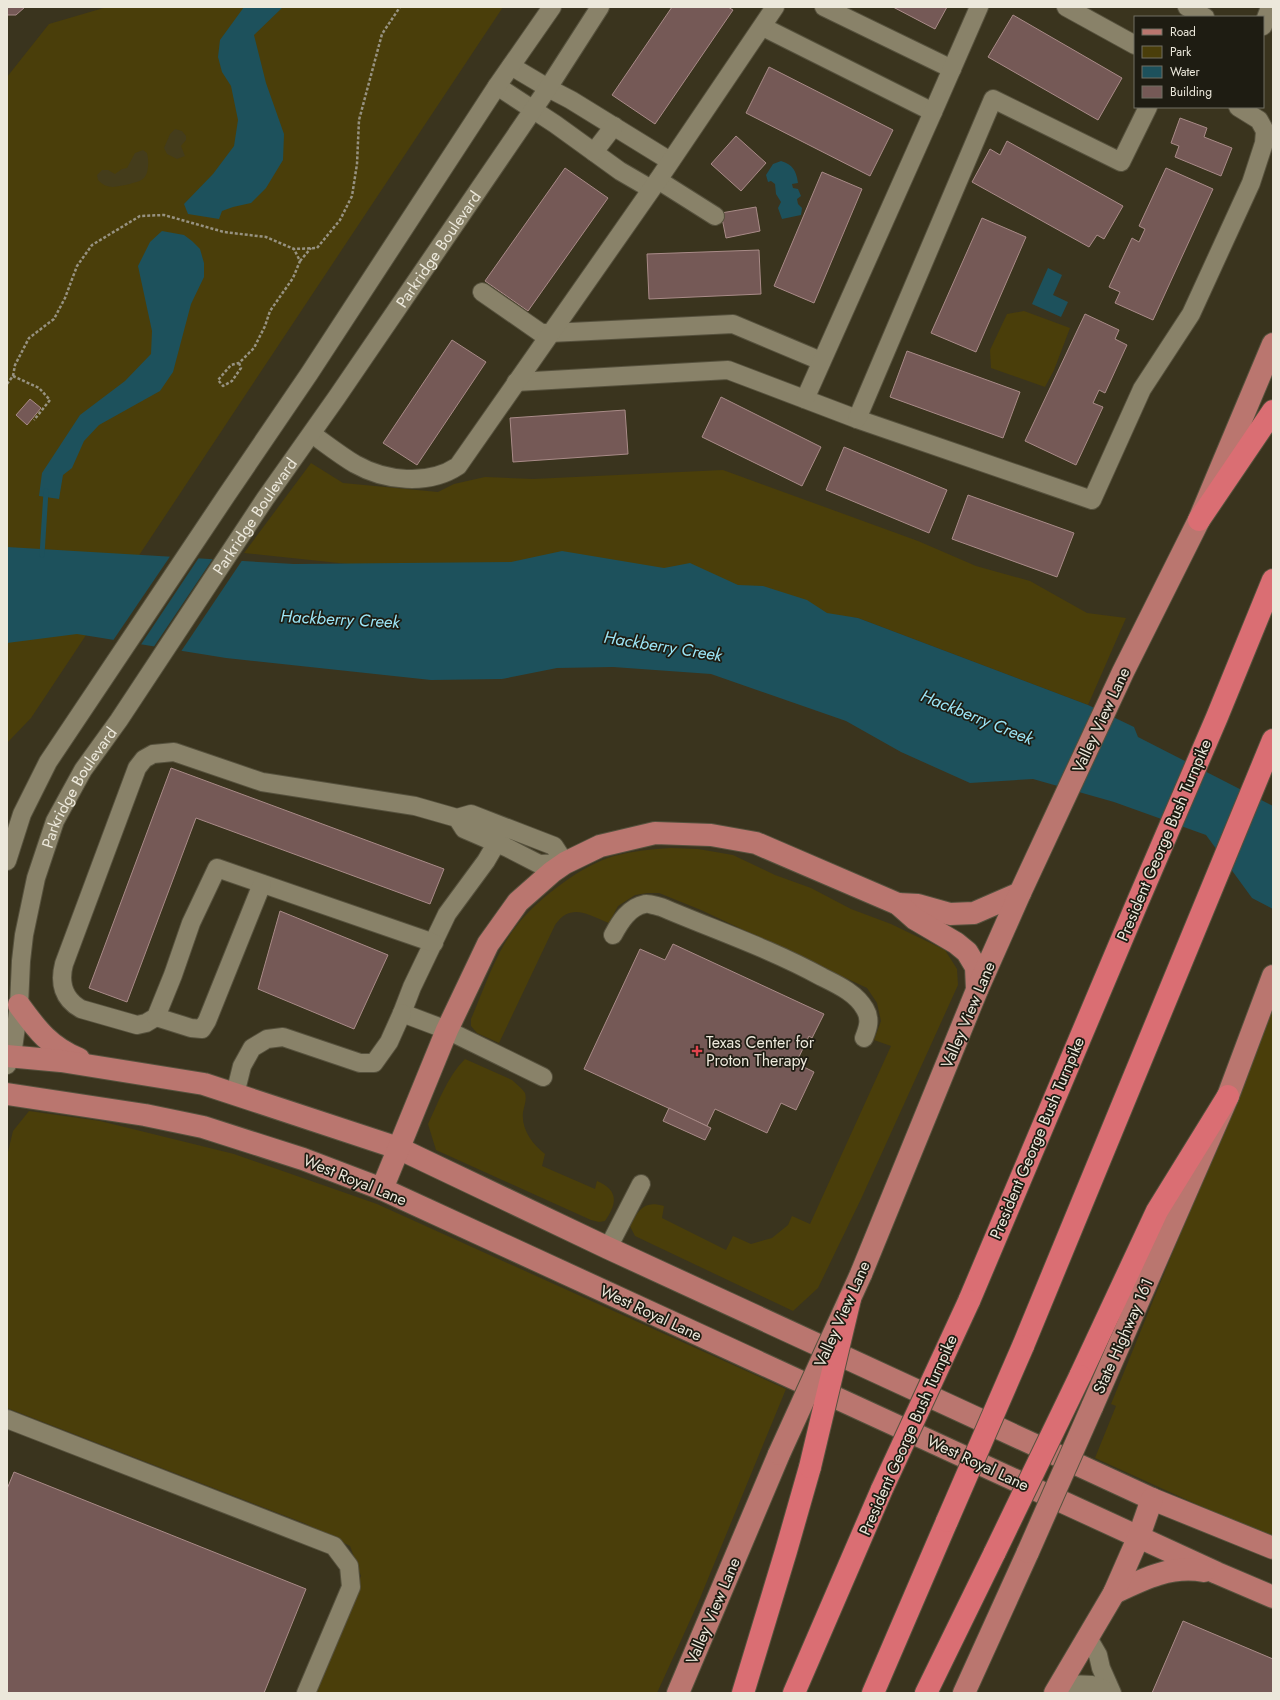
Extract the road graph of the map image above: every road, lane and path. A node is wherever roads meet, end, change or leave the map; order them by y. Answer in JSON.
{"nodes":[{"id":1,"x":400,"y":7,"type":"edge"},
{"id":2,"x":552,"y":7,"type":"edge"},
{"id":3,"x":600,"y":7,"type":"edge"},
{"id":4,"x":775,"y":7,"type":"edge"},
{"id":5,"x":824,"y":7,"type":"edge"},
{"id":6,"x":979,"y":7,"type":"edge"},
{"id":7,"x":1066,"y":7,"type":"edge"},
{"id":8,"x":1187,"y":7,"type":"edge"},
{"id":9,"x":1270,"y":7,"type":"edge"},
{"id":10,"x":1203,"y":16,"type":"edge"},
{"id":11,"x":1264,"y":23,"type":"edge"},
{"id":12,"x":763,"y":27,"type":"junction"},
{"id":13,"x":1134,"y":44,"type":"edge"},
{"id":14,"x":511,"y":66,"type":"junction"},
{"id":15,"x":952,"y":69,"type":"junction"},
{"id":16,"x":497,"y":86,"type":"junction"},
{"id":17,"x":548,"y":88,"type":"junction"},
{"id":18,"x":1148,"y":108,"type":"edge"},
{"id":19,"x":1240,"y":108,"type":"edge"},
{"id":20,"x":533,"y":109,"type":"junction"},
{"id":21,"x":933,"y":112,"type":"junction"},
{"id":22,"x":614,"y":126,"type":"junction"},
{"id":23,"x":594,"y":152,"type":"junction"},
{"id":24,"x":670,"y":161,"type":"junction"},
{"id":25,"x":654,"y":184,"type":"junction"},
{"id":26,"x":715,"y":216,"type":"dead end"},
{"id":27,"x":311,"y":248,"type":"junction"},
{"id":28,"x":294,"y":249,"type":"junction"},
{"id":29,"x":300,"y":261,"type":"junction"},
{"id":30,"x":482,"y":292,"type":"dead end"},
{"id":31,"x":550,"y":333,"type":"junction"},
{"id":32,"x":1273,"y":344,"type":"edge"},
{"id":33,"x":821,"y":361,"type":"junction"},
{"id":34,"x":239,"y":363,"type":"junction"},
{"id":35,"x":13,"y":376,"type":"junction"},
{"id":36,"x":516,"y":382,"type":"junction"},
{"id":37,"x":7,"y":384,"type":"edge"},
{"id":38,"x":805,"y":399,"type":"junction"},
{"id":39,"x":1273,"y":411,"type":"edge"},
{"id":40,"x":858,"y":419,"type":"junction"},
{"id":41,"x":34,"y":420,"type":"dead end"},
{"id":42,"x":312,"y":434,"type":"junction"},
{"id":43,"x":1199,"y":520,"type":"junction"},
{"id":44,"x":1273,"y":580,"type":"edge"},
{"id":45,"x":1272,"y":741,"type":"edge"},
{"id":46,"x":501,"y":835,"type":"junction"},
{"id":47,"x":7,"y":861,"type":"edge"},
{"id":48,"x":565,"y":863,"type":"junction"},
{"id":49,"x":262,"y":884,"type":"junction"},
{"id":50,"x":1020,"y":893,"type":"junction"},
{"id":51,"x":898,"y":904,"type":"junction"},
{"id":52,"x":612,"y":935,"type":"dead end"},
{"id":53,"x":434,"y":943,"type":"junction"},
{"id":54,"x":1273,"y":976,"type":"edge"},
{"id":55,"x":977,"y":990,"type":"junction"},
{"id":56,"x":19,"y":1005,"type":"junction"},
{"id":57,"x":402,"y":1013,"type":"junction"},
{"id":58,"x":156,"y":1017,"type":"junction"},
{"id":59,"x":447,"y":1030,"type":"junction"},
{"id":60,"x":864,"y":1038,"type":"dead end"},
{"id":61,"x":8,"y":1059,"type":"edge"},
{"id":62,"x":93,"y":1066,"type":"junction"},
{"id":63,"x":543,"y":1077,"type":"dead end"},
{"id":64,"x":7,"y":1094,"type":"edge"},
{"id":65,"x":235,"y":1094,"type":"junction"},
{"id":66,"x":1228,"y":1096,"type":"junction"},
{"id":67,"x":398,"y":1148,"type":"junction"},
{"id":68,"x":641,"y":1184,"type":"dead end"},
{"id":69,"x":382,"y":1189,"type":"junction"},
{"id":70,"x":608,"y":1248,"type":"junction"},
{"id":71,"x":850,"y":1299,"type":"junction"},
{"id":72,"x":7,"y":1418,"type":"edge"},
{"id":73,"x":1152,"y":1499,"type":"junction"},
{"id":74,"x":1139,"y":1536,"type":"junction"},
{"id":75,"x":1273,"y":1548,"type":"edge"},
{"id":76,"x":1217,"y":1573,"type":"junction"},
{"id":77,"x":1114,"y":1593,"type":"junction"},
{"id":78,"x":1273,"y":1597,"type":"edge"},
{"id":79,"x":1087,"y":1636,"type":"junction"},
{"id":80,"x":1058,"y":1689,"type":"edge"},
{"id":81,"x":306,"y":1693,"type":"edge"},
{"id":82,"x":678,"y":1693,"type":"edge"},
{"id":83,"x":743,"y":1693,"type":"edge"},
{"id":84,"x":794,"y":1693,"type":"edge"},
{"id":85,"x":873,"y":1693,"type":"edge"},
{"id":86,"x":926,"y":1693,"type":"edge"},
{"id":87,"x":964,"y":1693,"type":"edge"},
{"id":88,"x":1111,"y":1693,"type":"edge"}],
"edges":[{"from":1,"to":27,"type":"path"},
{"from":2,"to":14,"type":"street"},
{"from":3,"to":17,"type":"street","name":"Parkridge Boulevard"},
{"from":4,"to":12,"type":"street"},
{"from":5,"to":15,"type":"street"},
{"from":6,"to":15,"type":"street"},
{"from":7,"to":13,"type":"street"},
{"from":8,"to":10,"type":"street"},
{"from":9,"to":11,"type":"street"},
{"from":12,"to":21,"type":"street"},
{"from":12,"to":24,"type":"street"},
{"from":14,"to":16,"type":"street"},
{"from":14,"to":17,"type":"street"},
{"from":15,"to":21,"type":"street"},
{"from":16,"to":20,"type":"street"},
{"from":16,"to":47,"type":"street"},
{"from":17,"to":20,"type":"street","name":"Parkridge Boulevard"},
{"from":17,"to":22,"type":"street"},
{"from":18,"to":40,"type":"street"},
{"from":19,"to":40,"type":"street"},
{"from":20,"to":23,"type":"street"},
{"from":20,"to":42,"type":"street","name":"Parkridge Boulevard"},
{"from":21,"to":33,"type":"street"},
{"from":22,"to":23,"type":"street"},
{"from":22,"to":24,"type":"street"},
{"from":23,"to":25,"type":"street"},
{"from":24,"to":25,"type":"street"},
{"from":25,"to":26,"type":"street"},
{"from":25,"to":31,"type":"street"},
{"from":27,"to":28,"type":"path"},
{"from":27,"to":29,"type":"path"},
{"from":28,"to":29,"type":"path"},
{"from":28,"to":35,"type":"path"},
{"from":29,"to":34,"type":"path"},
{"from":30,"to":31,"type":"street"},
{"from":31,"to":33,"type":"street"},
{"from":31,"to":36,"type":"street"},
{"from":32,"to":43,"type":"main road","name":"Valley View Lane"},
{"from":33,"to":38,"type":"street"},
{"from":34,"to":34,"type":"path"},
{"from":35,"to":37,"type":"path"},
{"from":35,"to":41,"type":"path"},
{"from":36,"to":38,"type":"street"},
{"from":36,"to":42,"type":"street"},
{"from":38,"to":40,"type":"street"},
{"from":39,"to":43,"type":"highway"},
{"from":42,"to":56,"type":"street","name":"Parkridge Boulevard"},
{"from":43,"to":50,"type":"main road","name":"Valley View Lane"},
{"from":44,"to":84,"type":"highway","name":"President George Bush Turnpike","bridge":true},
{"from":45,"to":85,"type":"highway","bridge":true},
{"from":46,"to":48,"type":"street"},
{"from":46,"to":53,"type":"street"},
{"from":46,"to":58,"type":"street"},
{"from":48,"to":51,"type":"main road"},
{"from":48,"to":59,"type":"main road"},
{"from":49,"to":53,"type":"street"},
{"from":49,"to":58,"type":"street"},
{"from":49,"to":58,"type":"street"},
{"from":50,"to":51,"type":"main road"},
{"from":50,"to":55,"type":"main road","name":"Valley View Lane"},
{"from":51,"to":55,"type":"main road"},
{"from":52,"to":60,"type":"street"},
{"from":53,"to":57,"type":"street"},
{"from":54,"to":66,"type":"main road","name":"State Highway 161"},
{"from":55,"to":71,"type":"main road","name":"Valley View Lane","bridge":true},
{"from":56,"to":61,"type":"street","name":"Parkridge Boulevard"},
{"from":56,"to":62,"type":"main road"},
{"from":57,"to":59,"type":"street"},
{"from":57,"to":65,"type":"street"},
{"from":59,"to":63,"type":"street"},
{"from":59,"to":67,"type":"main road"},
{"from":61,"to":62,"type":"main road"},
{"from":62,"to":65,"type":"main road"},
{"from":64,"to":69,"type":"main road","name":"West Royal Lane"},
{"from":65,"to":67,"type":"main road"},
{"from":66,"to":86,"type":"highway","bridge":true},
{"from":66,"to":87,"type":"main road","name":"State Highway 161","bridge":true},
{"from":67,"to":69,"type":"main road"},
{"from":67,"to":70,"type":"main road"},
{"from":68,"to":70,"type":"street"},
{"from":69,"to":74,"type":"main road","name":"West Royal Lane"},
{"from":70,"to":73,"type":"main road"},
{"from":71,"to":82,"type":"main road","name":"Valley View Lane","bridge":true},
{"from":71,"to":83,"type":"highway","bridge":true},
{"from":72,"to":81,"type":"street"},
{"from":73,"to":74,"type":"main road"},
{"from":73,"to":75,"type":"main road"},
{"from":74,"to":76,"type":"main road","name":"West Royal Lane"},
{"from":74,"to":77,"type":"main road"},
{"from":76,"to":77,"type":"main road"},
{"from":76,"to":78,"type":"main road","name":"West Royal Lane"},
{"from":77,"to":79,"type":"main road"},
{"from":79,"to":80,"type":"main road"},
{"from":79,"to":88,"type":"street"},
{"from":80,"to":88,"type":"street"}]}
